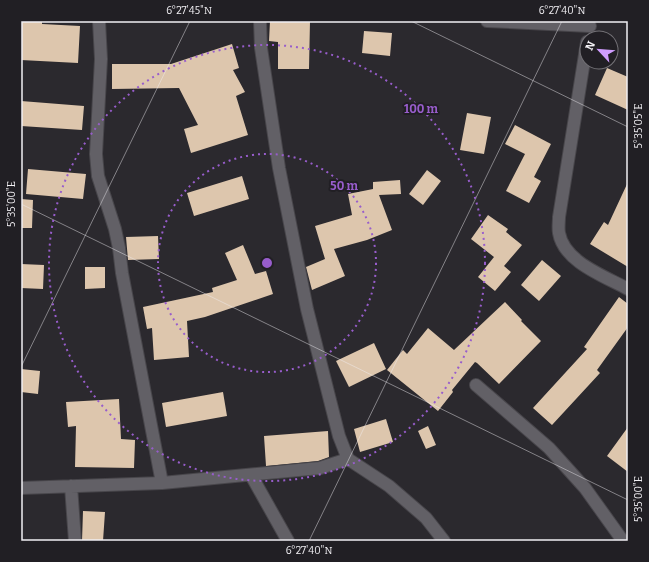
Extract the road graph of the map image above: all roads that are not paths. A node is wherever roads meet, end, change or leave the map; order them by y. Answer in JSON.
{"nodes":[{"id":1,"x":99,"y":21,"type":"edge"},
{"id":2,"x":260,"y":21,"type":"edge"},
{"id":3,"x":487,"y":21,"type":"edge"},
{"id":4,"x":589,"y":28,"type":"edge"},
{"id":5,"x":583,"y":70,"type":"edge"},
{"id":6,"x":628,"y":289,"type":"edge"},
{"id":7,"x":476,"y":385,"type":"dead end"},
{"id":8,"x":348,"y":459,"type":"junction"},
{"id":9,"x":251,"y":475,"type":"junction"},
{"id":10,"x":162,"y":483,"type":"junction"},
{"id":11,"x":71,"y":486,"type":"junction"},
{"id":12,"x":21,"y":488,"type":"edge"},
{"id":13,"x":75,"y":541,"type":"edge"},
{"id":14,"x":288,"y":541,"type":"edge"},
{"id":15,"x":444,"y":541,"type":"edge"},
{"id":16,"x":623,"y":541,"type":"edge"}],
"edges":[{"from":1,"to":10,"type":"street"},
{"from":2,"to":8,"type":"street"},
{"from":3,"to":4,"type":"street"},
{"from":5,"to":6,"type":"street"},
{"from":7,"to":16,"type":"street"},
{"from":8,"to":9,"type":"street"},
{"from":8,"to":15,"type":"street"},
{"from":9,"to":10,"type":"street"},
{"from":9,"to":14,"type":"street"},
{"from":10,"to":11,"type":"street"},
{"from":11,"to":12,"type":"street"},
{"from":11,"to":13,"type":"street"}]}
